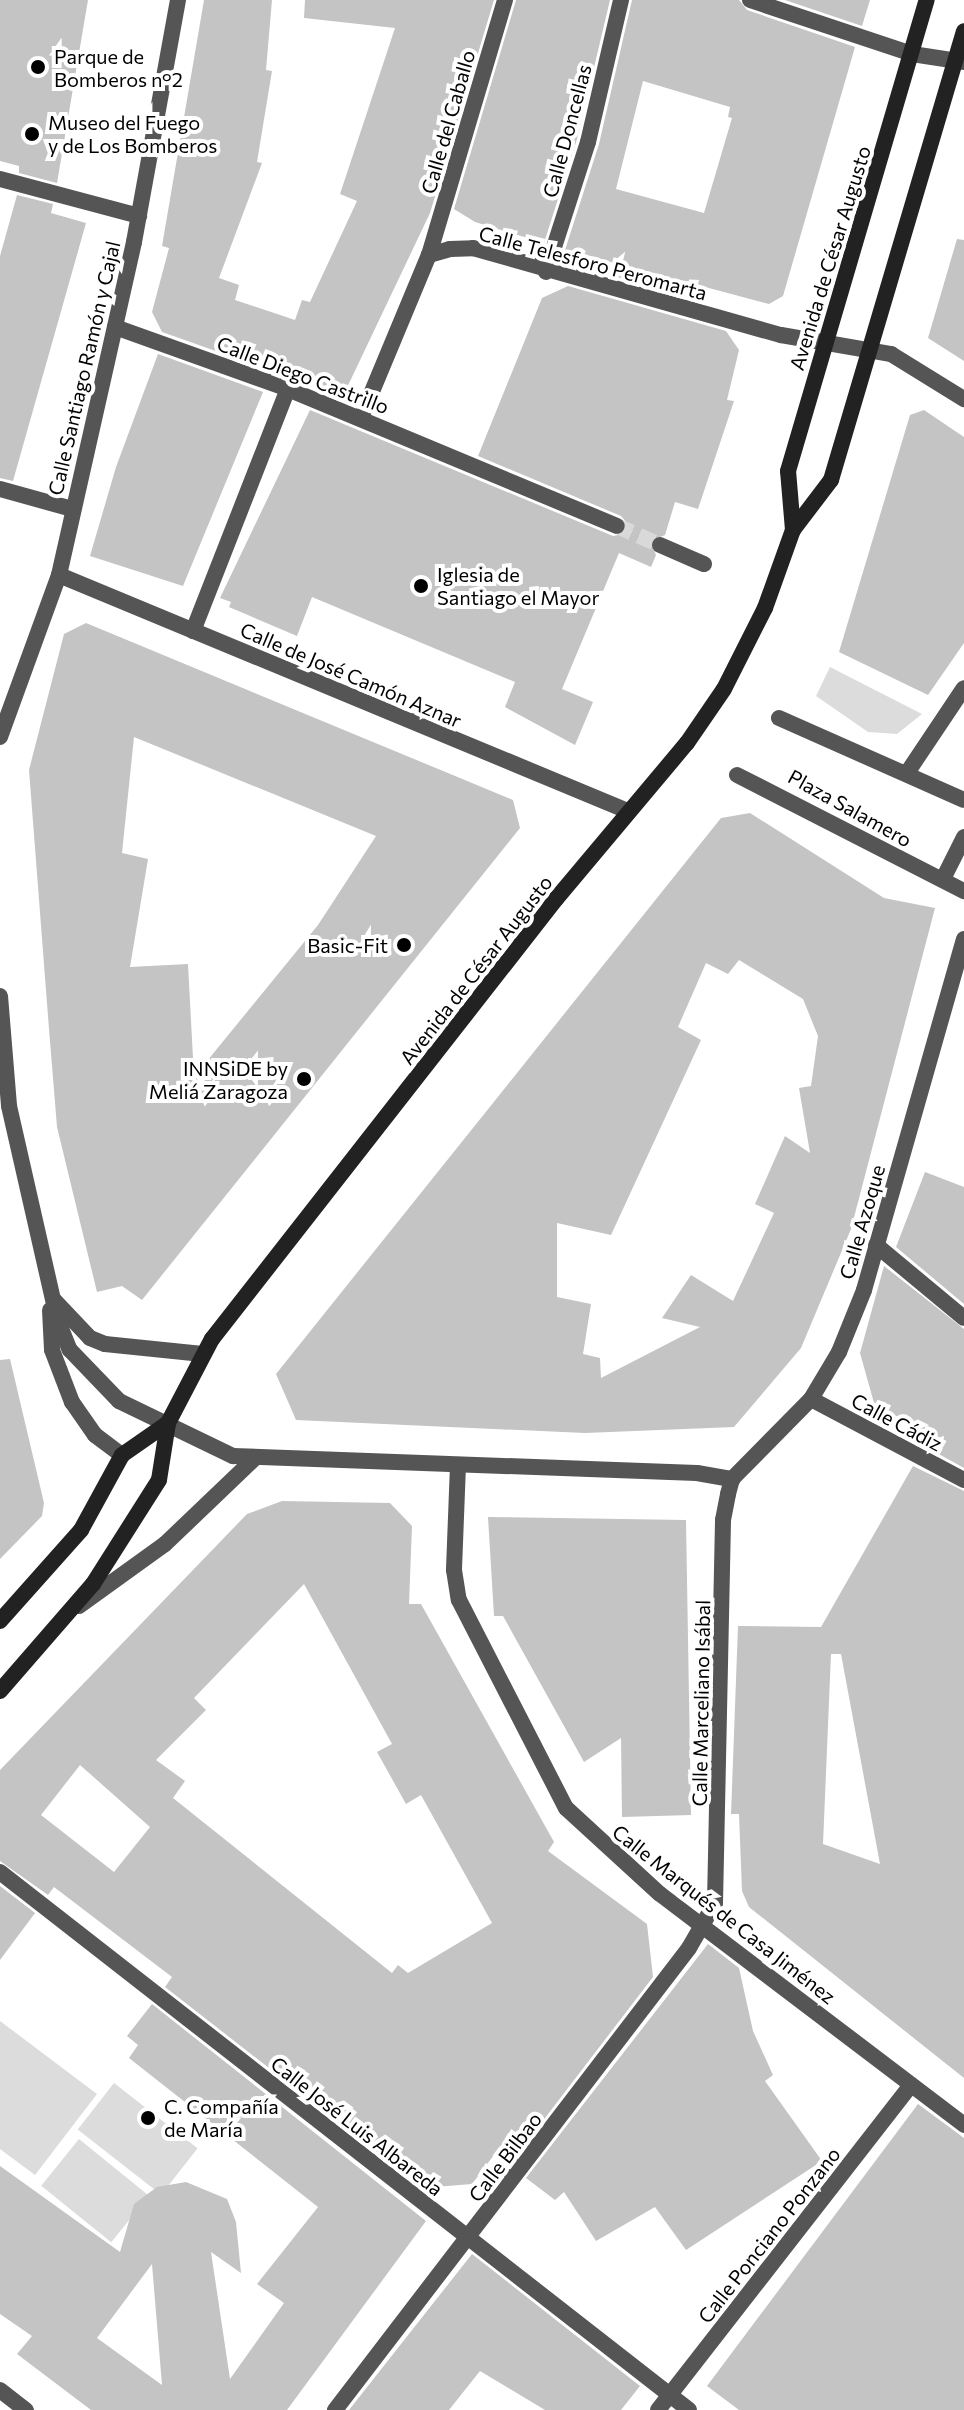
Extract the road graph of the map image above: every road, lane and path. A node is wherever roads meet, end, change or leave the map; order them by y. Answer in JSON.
{"nodes":[{"id":1,"x":178,"y":0,"type":"edge"},
{"id":2,"x":505,"y":0,"type":"edge"},
{"id":3,"x":621,"y":0,"type":"edge"},
{"id":4,"x":750,"y":0,"type":"edge"},
{"id":5,"x":927,"y":0,"type":"edge"},
{"id":6,"x":964,"y":31,"type":"edge"},
{"id":7,"x":912,"y":54,"type":"junction"},
{"id":8,"x":960,"y":61,"type":"edge"},
{"id":9,"x":0,"y":179,"type":"edge"},
{"id":10,"x":139,"y":216,"type":"junction"},
{"id":11,"x":429,"y":255,"type":"junction"},
{"id":12,"x":546,"y":272,"type":"junction"},
{"id":13,"x":115,"y":327,"type":"junction"},
{"id":14,"x":825,"y":345,"type":"junction"},
{"id":15,"x":872,"y":348,"type":"junction"},
{"id":16,"x":288,"y":389,"type":"junction"},
{"id":17,"x":964,"y":399,"type":"edge"},
{"id":18,"x":361,"y":418,"type":"junction"},
{"id":19,"x":0,"y":489,"type":"edge"},
{"id":20,"x":72,"y":509,"type":"junction"},
{"id":21,"x":617,"y":526,"type":"tunnel mouth"},
{"id":22,"x":793,"y":530,"type":"junction"},
{"id":23,"x":660,"y":545,"type":"tunnel mouth"},
{"id":24,"x":704,"y":564,"type":"dead end"},
{"id":25,"x":59,"y":575,"type":"junction"},
{"id":26,"x":193,"y":631,"type":"junction"},
{"id":27,"x":964,"y":688,"type":"edge"},
{"id":28,"x":779,"y":718,"type":"dead end"},
{"id":29,"x":0,"y":737,"type":"edge"},
{"id":30,"x":907,"y":773,"type":"junction"},
{"id":31,"x":737,"y":775,"type":"dead end"},
{"id":32,"x":964,"y":800,"type":"edge"},
{"id":33,"x":628,"y":811,"type":"junction"},
{"id":34,"x":964,"y":837,"type":"edge"},
{"id":35,"x":943,"y":879,"type":"junction"},
{"id":36,"x":964,"y":891,"type":"edge"},
{"id":37,"x":964,"y":939,"type":"edge"},
{"id":38,"x":0,"y":996,"type":"edge"},
{"id":39,"x":876,"y":1245,"type":"junction"},
{"id":40,"x":51,"y":1296,"type":"junction"},
{"id":41,"x":964,"y":1318,"type":"edge"},
{"id":42,"x":202,"y":1354,"type":"junction"},
{"id":43,"x":811,"y":1399,"type":"junction"},
{"id":44,"x":168,"y":1423,"type":"junction"},
{"id":45,"x":122,"y":1455,"type":"junction"},
{"id":46,"x":254,"y":1459,"type":"junction"},
{"id":47,"x":458,"y":1465,"type":"junction"},
{"id":48,"x":732,"y":1479,"type":"junction"},
{"id":49,"x":964,"y":1480,"type":"edge"},
{"id":50,"x":71,"y":1612,"type":"junction"},
{"id":51,"x":0,"y":1621,"type":"edge"},
{"id":52,"x":0,"y":1691,"type":"edge"},
{"id":53,"x":0,"y":1872,"type":"edge"},
{"id":54,"x":702,"y":1925,"type":"junction"},
{"id":55,"x":911,"y":2085,"type":"junction"},
{"id":56,"x":964,"y":2125,"type":"edge"},
{"id":57,"x":467,"y":2238,"type":"junction"},
{"id":58,"x":0,"y":2390,"type":"edge"},
{"id":59,"x":669,"y":2395,"type":"junction"},
{"id":60,"x":26,"y":2410,"type":"edge"},
{"id":61,"x":335,"y":2410,"type":"edge"},
{"id":62,"x":658,"y":2410,"type":"edge"},
{"id":63,"x":689,"y":2410,"type":"edge"}],
"edges":[{"from":1,"to":10,"type":"street","name":"Calle Santiago Ramón y Cajal"},
{"from":2,"to":11,"type":"street","name":"Calle del Caballo"},
{"from":3,"to":12,"type":"street","name":"Calle Doncellas"},
{"from":4,"to":7,"type":"street"},
{"from":5,"to":7,"type":"street","name":"Avenida de César Augusto"},
{"from":6,"to":8,"type":"street","name":"Avenida de César Augusto"},
{"from":7,"to":8,"type":"street"},
{"from":7,"to":14,"type":"street","name":"Avenida de César Augusto"},
{"from":8,"to":15,"type":"street","name":"Avenida de César Augusto"},
{"from":9,"to":10,"type":"street"},
{"from":10,"to":13,"type":"street","name":"Calle Santiago Ramón y Cajal"},
{"from":11,"to":12,"type":"street","name":"Calle Telesforo Peromarta"},
{"from":11,"to":18,"type":"street"},
{"from":12,"to":14,"type":"street","name":"Calle Telesforo Peromarta"},
{"from":13,"to":16,"type":"street","name":"Calle Diego Castrillo"},
{"from":13,"to":20,"type":"street","name":"Calle Santiago Ramón y Cajal"},
{"from":14,"to":15,"type":"street","name":"Calle Telesforo Peromarta"},
{"from":14,"to":22,"type":"street","name":"Avenida de César Augusto"},
{"from":15,"to":17,"type":"street","name":"Calle Telesforo Peromarta"},
{"from":15,"to":22,"type":"street","name":"Avenida de César Augusto"},
{"from":16,"to":18,"type":"street","name":"Calle Diego Castrillo"},
{"from":16,"to":26,"type":"street"},
{"from":18,"to":21,"type":"street","name":"Calle Diego Castrillo"},
{"from":19,"to":20,"type":"street"},
{"from":20,"to":25,"type":"street","name":"Calle Santiago Ramón y Cajal"},
{"from":22,"to":33,"type":"street","name":"Avenida de César Augusto"},
{"from":23,"to":24,"type":"street"},
{"from":25,"to":26,"type":"street","name":"Calle de José Camón Aznar"},
{"from":25,"to":29,"type":"street","name":"Calle Santiago Ramón y Cajal"},
{"from":26,"to":33,"type":"street","name":"Calle de José Camón Aznar"},
{"from":27,"to":30,"type":"street"},
{"from":28,"to":30,"type":"street"},
{"from":30,"to":32,"type":"street"},
{"from":31,"to":35,"type":"street","name":"Plaza Salamero"},
{"from":33,"to":42,"type":"street","name":"Avenida de César Augusto"},
{"from":34,"to":35,"type":"street"},
{"from":35,"to":36,"type":"street","name":"Plaza Salamero"},
{"from":37,"to":39,"type":"street","name":"Calle Azoque"},
{"from":38,"to":40,"type":"street"},
{"from":39,"to":41,"type":"street"},
{"from":39,"to":43,"type":"street","name":"Calle Azoque"},
{"from":40,"to":42,"type":"street"},
{"from":40,"to":44,"type":"street"},
{"from":40,"to":45,"type":"street"},
{"from":42,"to":44,"type":"street","name":"Avenida de César Augusto"},
{"from":43,"to":48,"type":"street","name":"Calle Azoque"},
{"from":43,"to":49,"type":"street","name":"Calle Cádiz"},
{"from":44,"to":45,"type":"street","name":"Avenida de César Augusto"},
{"from":44,"to":46,"type":"street"},
{"from":44,"to":50,"type":"street","name":"Avenida de César Augusto"},
{"from":45,"to":51,"type":"street","name":"Avenida de César Augusto"},
{"from":46,"to":47,"type":"street"},
{"from":46,"to":50,"type":"street","name":"Avenida de César Augusto"},
{"from":47,"to":48,"type":"street"},
{"from":47,"to":54,"type":"street","name":"Calle Marqués de Casa Jiménez"},
{"from":48,"to":54,"type":"street","name":"Calle Marceliano Isábal"},
{"from":50,"to":52,"type":"street","name":"Avenida de César Augusto"},
{"from":53,"to":57,"type":"street","name":"Calle José Luis Albareda"},
{"from":54,"to":55,"type":"street","name":"Calle Marqués de Casa Jiménez"},
{"from":54,"to":57,"type":"street","name":"Calle Bilbao"},
{"from":55,"to":56,"type":"street","name":"Calle Marqués de Casa Jiménez"},
{"from":55,"to":59,"type":"street","name":"Calle Ponciano Ponzano"},
{"from":57,"to":59,"type":"street","name":"Calle José Luis Albareda"},
{"from":57,"to":61,"type":"street","name":"Calle Bilbao"},
{"from":58,"to":60,"type":"street"},
{"from":59,"to":62,"type":"street","name":"Calle Ponciano Ponzano"},
{"from":59,"to":63,"type":"street","name":"Calle José Luis Albareda"}]}
